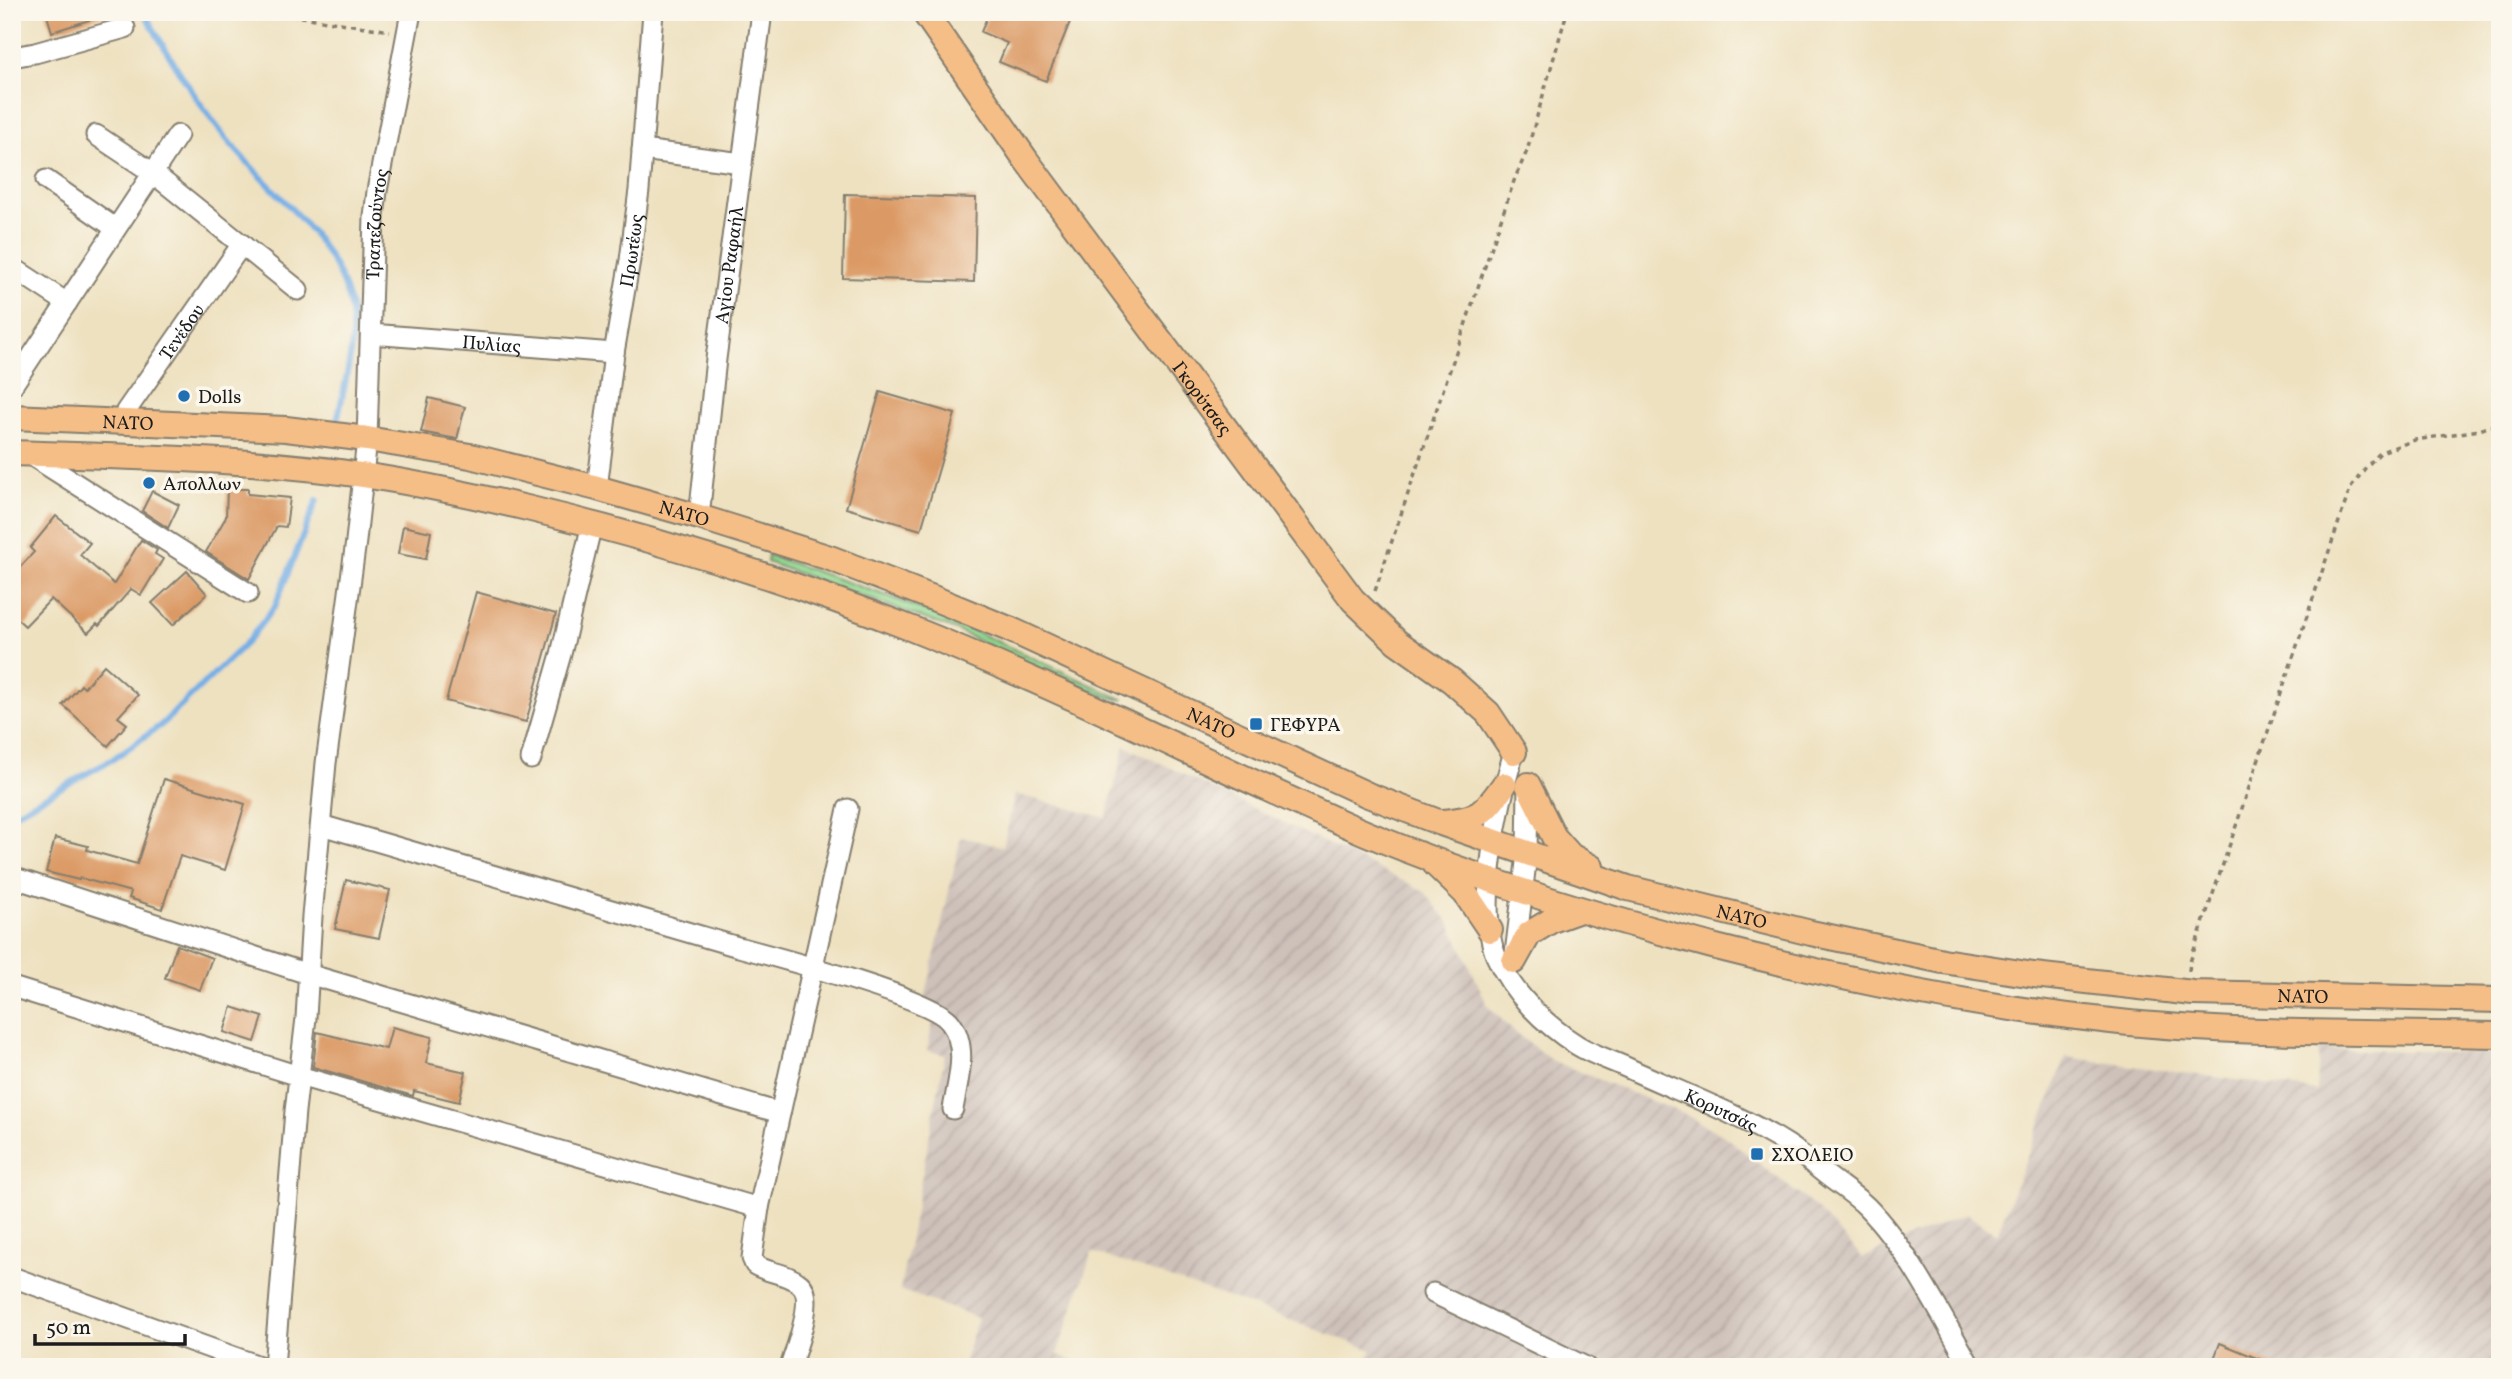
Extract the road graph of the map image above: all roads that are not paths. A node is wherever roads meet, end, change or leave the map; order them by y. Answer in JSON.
{"nodes":[{"id":1,"x":411,"y":12,"type":"edge"},
{"id":2,"x":653,"y":12,"type":"edge"},
{"id":3,"x":762,"y":12,"type":"edge"},
{"id":4,"x":924,"y":12,"type":"edge"},
{"id":5,"x":125,"y":28,"type":"dead end"},
{"id":6,"x":12,"y":57,"type":"edge"},
{"id":7,"x":96,"y":135,"type":"dead end"},
{"id":8,"x":178,"y":135,"type":"dead end"},
{"id":9,"x":642,"y":150,"type":"junction"},
{"id":10,"x":742,"y":163,"type":"junction"},
{"id":11,"x":153,"y":173,"type":"junction"},
{"id":12,"x":46,"y":180,"type":"dead end"},
{"id":13,"x":115,"y":228,"type":"junction"},
{"id":14,"x":243,"y":244,"type":"junction"},
{"id":15,"x":12,"y":267,"type":"edge"},
{"id":16,"x":298,"y":289,"type":"dead end"},
{"id":17,"x":67,"y":303,"type":"junction"},
{"id":18,"x":371,"y":334,"type":"junction"},
{"id":19,"x":614,"y":353,"type":"junction"},
{"id":20,"x":12,"y":386,"type":"edge"},
{"id":21,"x":12,"y":417,"type":"edge"},
{"id":22,"x":123,"y":421,"type":"junction"},
{"id":23,"x":367,"y":439,"type":"junction"},
{"id":24,"x":20,"y":453,"type":"edge"},
{"id":25,"x":362,"y":475,"type":"junction"},
{"id":26,"x":597,"y":488,"type":"junction"},
{"id":27,"x":699,"y":517,"type":"junction"},
{"id":28,"x":592,"y":524,"type":"junction"},
{"id":29,"x":248,"y":593,"type":"dead end"},
{"id":30,"x":1514,"y":752,"type":"joint"},
{"id":31,"x":531,"y":759,"type":"dead end"},
{"id":32,"x":1516,"y":785,"type":"junction"},
{"id":33,"x":848,"y":809,"type":"dead end"},
{"id":34,"x":1441,"y":823,"type":"junction"},
{"id":35,"x":321,"y":825,"type":"junction"},
{"id":36,"x":1495,"y":843,"type":"junction"},
{"id":37,"x":1527,"y":854,"type":"junction"},
{"id":38,"x":1427,"y":856,"type":"junction"},
{"id":39,"x":12,"y":877,"type":"edge"},
{"id":40,"x":1490,"y":879,"type":"junction"},
{"id":41,"x":1628,"y":888,"type":"junction"},
{"id":42,"x":1523,"y":891,"type":"junction"},
{"id":43,"x":1580,"y":909,"type":"junction"},
{"id":44,"x":1490,"y":930,"type":"junction"},
{"id":45,"x":1514,"y":961,"type":"junction"},
{"id":46,"x":813,"y":968,"type":"junction"},
{"id":47,"x":309,"y":974,"type":"junction"},
{"id":48,"x":12,"y":987,"type":"edge"},
{"id":49,"x":1517,"y":990,"type":"junction"},
{"id":50,"x":2500,"y":1000,"type":"edge"},
{"id":51,"x":2500,"y":1035,"type":"edge"},
{"id":52,"x":299,"y":1076,"type":"junction"},
{"id":53,"x":953,"y":1109,"type":"dead end"},
{"id":54,"x":780,"y":1113,"type":"junction"},
{"id":55,"x":759,"y":1208,"type":"junction"},
{"id":56,"x":12,"y":1277,"type":"edge"},
{"id":57,"x":1433,"y":1293,"type":"dead end"},
{"id":58,"x":262,"y":1367,"type":"edge"},
{"id":59,"x":274,"y":1367,"type":"edge"},
{"id":60,"x":790,"y":1367,"type":"edge"},
{"id":61,"x":1586,"y":1367,"type":"edge"},
{"id":62,"x":1971,"y":1367,"type":"edge"}],
"edges":[{"from":1,"to":18,"type":"street","name":"Τραπεζούντος"},
{"from":2,"to":9,"type":"street","name":"Πρωτέως"},
{"from":3,"to":10,"type":"street","name":"Αγίου Ραφαήλ"},
{"from":4,"to":30,"type":"main road","name":"Γκορύτσας"},
{"from":5,"to":6,"type":"street"},
{"from":7,"to":11,"type":"street"},
{"from":8,"to":11,"type":"street"},
{"from":9,"to":10,"type":"street"},
{"from":9,"to":19,"type":"street","name":"Πρωτέως"},
{"from":10,"to":27,"type":"street","name":"Αγίου Ραφαήλ"},
{"from":11,"to":13,"type":"street"},
{"from":11,"to":14,"type":"street"},
{"from":12,"to":13,"type":"street"},
{"from":13,"to":17,"type":"street"},
{"from":14,"to":16,"type":"street"},
{"from":14,"to":22,"type":"street","name":"Τενέδου"},
{"from":15,"to":17,"type":"street"},
{"from":17,"to":20,"type":"street"},
{"from":18,"to":19,"type":"street","name":"Πυλίας"},
{"from":18,"to":23,"type":"street","name":"Τραπεζούντος"},
{"from":19,"to":26,"type":"street","name":"Πρωτέως"},
{"from":21,"to":22,"type":"main road","name":"ΝΑΤΟ"},
{"from":22,"to":23,"type":"main road","name":"ΝΑΤΟ"},
{"from":23,"to":25,"type":"street","name":"Τραπεζούντος"},
{"from":23,"to":26,"type":"main road","name":"ΝΑΤΟ"},
{"from":24,"to":25,"type":"main road","name":"ΝΑΤΟ"},
{"from":24,"to":29,"type":"street"},
{"from":25,"to":28,"type":"main road","name":"ΝΑΤΟ"},
{"from":25,"to":35,"type":"street","name":"Τραπεζούντος"},
{"from":26,"to":27,"type":"main road","name":"ΝΑΤΟ"},
{"from":27,"to":34,"type":"main road","name":"ΝΑΤΟ"},
{"from":28,"to":31,"type":"street"},
{"from":28,"to":38,"type":"main road","name":"ΝΑΤΟ"},
{"from":30,"to":32,"type":"street"},
{"from":32,"to":34,"type":"main road"},
{"from":32,"to":36,"type":"street","name":"Κορυτσάς"},
{"from":32,"to":37,"type":"street"},
{"from":32,"to":41,"type":"main road"},
{"from":33,"to":46,"type":"street"},
{"from":34,"to":36,"type":"main road","name":"ΝΑΤΟ"},
{"from":35,"to":46,"type":"street"},
{"from":35,"to":47,"type":"street","name":"Τραπεζούντος"},
{"from":36,"to":37,"type":"main road","name":"ΝΑΤΟ"},
{"from":36,"to":40,"type":"street","name":"Κορυτσάς"},
{"from":37,"to":41,"type":"main road","name":"ΝΑΤΟ"},
{"from":37,"to":42,"type":"street"},
{"from":38,"to":40,"type":"main road","name":"ΝΑΤΟ"},
{"from":38,"to":44,"type":"main road"},
{"from":39,"to":47,"type":"street"},
{"from":40,"to":42,"type":"main road","name":"ΝΑΤΟ"},
{"from":40,"to":44,"type":"street","name":"Κορυτσάς"},
{"from":41,"to":50,"type":"main road","name":"ΝΑΤΟ"},
{"from":42,"to":43,"type":"main road","name":"ΝΑΤΟ"},
{"from":42,"to":45,"type":"street"},
{"from":43,"to":45,"type":"main road"},
{"from":43,"to":51,"type":"main road","name":"ΝΑΤΟ"},
{"from":44,"to":49,"type":"street","name":"Κορυτσάς"},
{"from":45,"to":49,"type":"street"},
{"from":46,"to":53,"type":"street"},
{"from":46,"to":54,"type":"street"},
{"from":47,"to":52,"type":"street","name":"Τραπεζούντος"},
{"from":47,"to":54,"type":"street"},
{"from":48,"to":52,"type":"street"},
{"from":49,"to":62,"type":"street","name":"Κορυτσάς"},
{"from":52,"to":55,"type":"street"},
{"from":52,"to":59,"type":"street","name":"Τραπεζούντος"},
{"from":54,"to":55,"type":"street"},
{"from":55,"to":60,"type":"street"},
{"from":56,"to":58,"type":"street"},
{"from":57,"to":61,"type":"street"}]}
